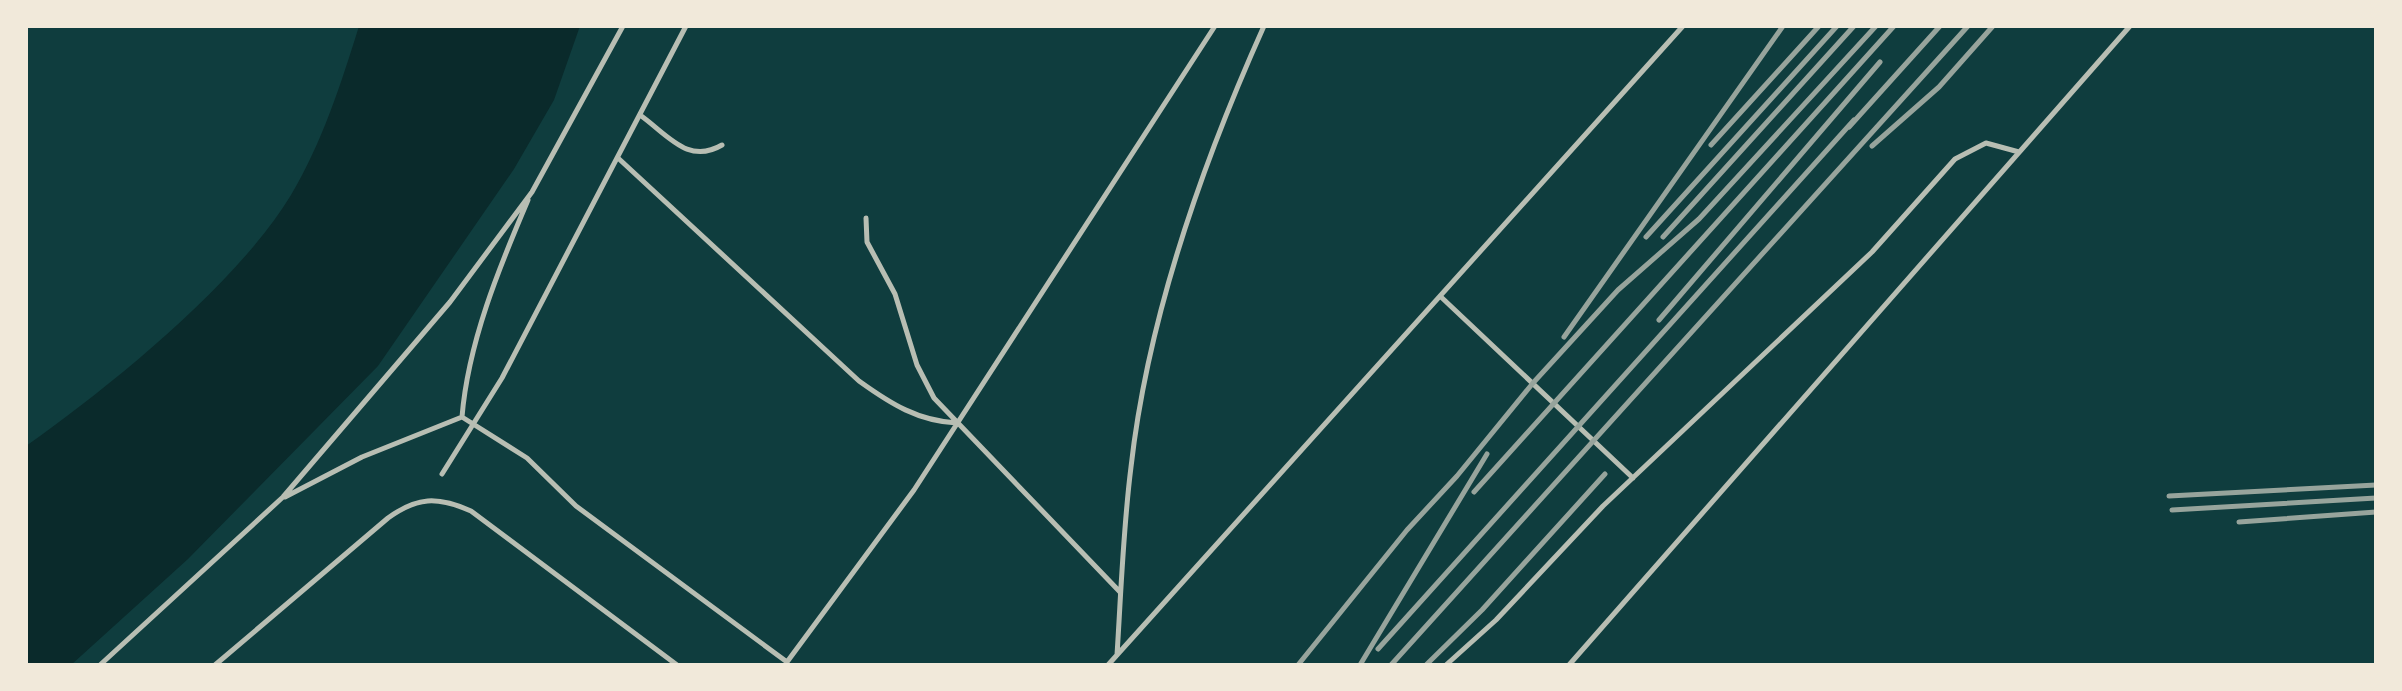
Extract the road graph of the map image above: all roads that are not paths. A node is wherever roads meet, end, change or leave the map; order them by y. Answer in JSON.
{"nodes":[{"id":1,"x":623,"y":26,"type":"edge"},
{"id":2,"x":686,"y":26,"type":"edge"},
{"id":3,"x":1215,"y":26,"type":"edge"},
{"id":4,"x":1264,"y":26,"type":"edge"},
{"id":5,"x":1683,"y":26,"type":"edge"},
{"id":6,"x":2130,"y":26,"type":"edge"},
{"id":7,"x":640,"y":115,"type":"junction"},
{"id":8,"x":722,"y":145,"type":"dead end"},
{"id":9,"x":2019,"y":152,"type":"junction"},
{"id":10,"x":618,"y":158,"type":"junction"},
{"id":11,"x":532,"y":192,"type":"junction"},
{"id":12,"x":866,"y":218,"type":"dead end"},
{"id":13,"x":1440,"y":296,"type":"junction"},
{"id":14,"x":462,"y":417,"type":"junction"},
{"id":15,"x":957,"y":423,"type":"junction"},
{"id":16,"x":475,"y":424,"type":"junction"},
{"id":17,"x":442,"y":474,"type":"dead end"},
{"id":18,"x":1633,"y":478,"type":"junction"},
{"id":19,"x":283,"y":497,"type":"junction"},
{"id":20,"x":1121,"y":593,"type":"junction"},
{"id":21,"x":1117,"y":655,"type":"junction"},
{"id":22,"x":100,"y":665,"type":"edge"},
{"id":23,"x":215,"y":665,"type":"edge"},
{"id":24,"x":677,"y":665,"type":"edge"},
{"id":25,"x":1108,"y":665,"type":"edge"},
{"id":26,"x":1446,"y":665,"type":"edge"},
{"id":27,"x":1569,"y":665,"type":"edge"}],
"edges":[{"from":1,"to":11,"type":"lane"},
{"from":2,"to":7,"type":"lane"},
{"from":3,"to":15,"type":"lane"},
{"from":4,"to":20,"type":"lane"},
{"from":5,"to":13,"type":"lane"},
{"from":6,"to":9,"type":"lane"},
{"from":7,"to":8,"type":"lane"},
{"from":7,"to":10,"type":"lane"},
{"from":9,"to":18,"type":"lane"},
{"from":9,"to":27,"type":"lane"},
{"from":10,"to":15,"type":"lane"},
{"from":10,"to":16,"type":"lane"},
{"from":11,"to":14,"type":"lane"},
{"from":11,"to":19,"type":"lane"},
{"from":12,"to":15,"type":"lane"},
{"from":13,"to":18,"type":"lane"},
{"from":13,"to":21,"type":"lane"},
{"from":14,"to":16,"type":"lane"},
{"from":14,"to":19,"type":"lane"},
{"from":15,"to":16,"type":"lane"},
{"from":15,"to":20,"type":"lane"},
{"from":16,"to":17,"type":"lane"},
{"from":18,"to":26,"type":"lane"},
{"from":19,"to":22,"type":"lane"},
{"from":20,"to":21,"type":"lane"},
{"from":21,"to":25,"type":"lane"},
{"from":23,"to":24,"type":"lane"}]}
